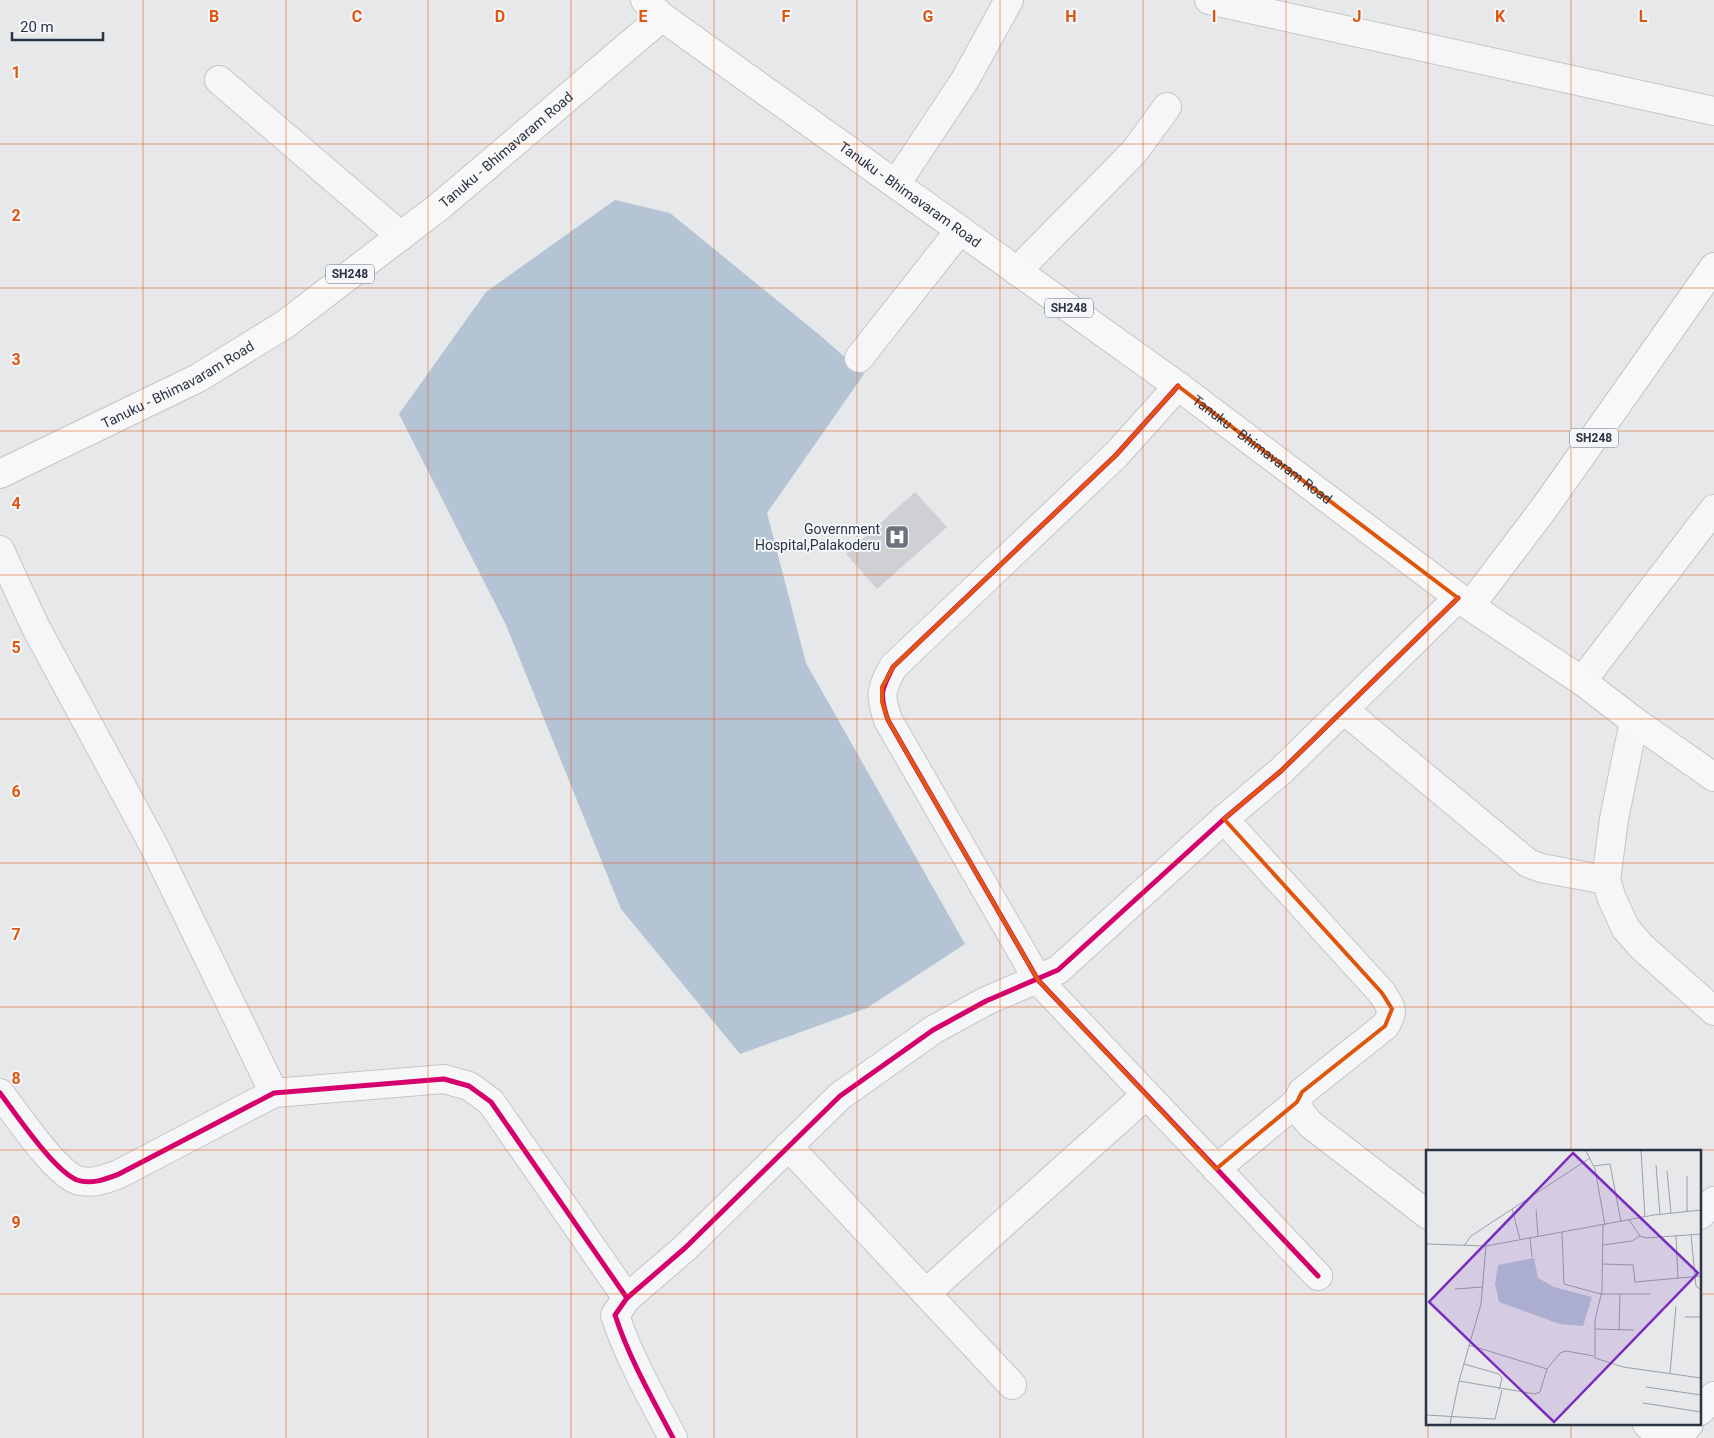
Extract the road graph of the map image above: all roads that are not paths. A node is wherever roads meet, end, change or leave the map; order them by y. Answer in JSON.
{"nodes":[{"id":1,"x":1008,"y":0,"type":"edge"},
{"id":2,"x":1209,"y":0,"type":"edge"},
{"id":3,"x":654,"y":8,"type":"edge"},
{"id":4,"x":219,"y":80,"type":"dead end"},
{"id":5,"x":1166,"y":107,"type":"dead end"},
{"id":6,"x":1714,"y":112,"type":"edge"},
{"id":7,"x":896,"y":184,"type":"junction"},
{"id":8,"x":960,"y":230,"type":"junction"},
{"id":9,"x":401,"y":236,"type":"junction"},
{"id":10,"x":1714,"y":267,"type":"edge"},
{"id":11,"x":1018,"y":271,"type":"junction"},
{"id":12,"x":858,"y":358,"type":"dead end"},
{"id":13,"x":1178,"y":386,"type":"junction"},
{"id":14,"x":0,"y":474,"type":"edge"},
{"id":15,"x":1714,"y":509,"type":"edge"},
{"id":16,"x":0,"y":550,"type":"edge"},
{"id":17,"x":1464,"y":602,"type":"junction"},
{"id":18,"x":1582,"y":681,"type":"junction"},
{"id":19,"x":1344,"y":710,"type":"junction"},
{"id":20,"x":1634,"y":721,"type":"junction"},
{"id":21,"x":1714,"y":777,"type":"edge"},
{"id":22,"x":1224,"y":819,"type":"junction"},
{"id":23,"x":1606,"y":880,"type":"junction"},
{"id":24,"x":1038,"y":980,"type":"junction"},
{"id":25,"x":1714,"y":1011,"type":"edge"},
{"id":26,"x":0,"y":1092,"type":"edge"},
{"id":27,"x":274,"y":1093,"type":"junction"},
{"id":28,"x":1146,"y":1095,"type":"junction"},
{"id":29,"x":1297,"y":1102,"type":"junction"},
{"id":30,"x":788,"y":1146,"type":"junction"},
{"id":31,"x":1216,"y":1169,"type":"junction"},
{"id":32,"x":1714,"y":1201,"type":"edge"},
{"id":33,"x":1702,"y":1213,"type":"edge"},
{"id":34,"x":1426,"y":1214,"type":"edge"},
{"id":35,"x":1318,"y":1276,"type":"dead end"},
{"id":36,"x":926,"y":1293,"type":"junction"},
{"id":37,"x":627,"y":1298,"type":"junction"},
{"id":38,"x":1012,"y":1385,"type":"dead end"},
{"id":39,"x":1714,"y":1396,"type":"edge"},
{"id":40,"x":1702,"y":1409,"type":"edge"},
{"id":41,"x":1649,"y":1426,"type":"edge"},
{"id":42,"x":1687,"y":1426,"type":"edge"},
{"id":43,"x":673,"y":1438,"type":"edge"},
{"id":44,"x":1662,"y":1438,"type":"edge"},
{"id":45,"x":1677,"y":1438,"type":"edge"}],
"edges":[{"from":1,"to":7,"type":"street"},
{"from":2,"to":6,"type":"street"},
{"from":3,"to":7,"type":"main road","name":"Tanuku - Bhimavaram Road","number":"SH248"},
{"from":3,"to":9,"type":"main road","name":"Tanuku - Bhimavaram Road","number":"SH248"},
{"from":4,"to":9,"type":"street"},
{"from":5,"to":11,"type":"street"},
{"from":7,"to":8,"type":"main road","name":"Tanuku - Bhimavaram Road","number":"SH248"},
{"from":8,"to":11,"type":"main road","name":"Tanuku - Bhimavaram Road","number":"SH248"},
{"from":8,"to":12,"type":"street"},
{"from":9,"to":14,"type":"main road","name":"Tanuku - Bhimavaram Road","number":"SH248"},
{"from":10,"to":17,"type":"main road","number":"SH248"},
{"from":11,"to":13,"type":"main road","name":"Tanuku - Bhimavaram Road","number":"SH248"},
{"from":13,"to":17,"type":"main road","name":"Tanuku - Bhimavaram Road","number":"SH248"},
{"from":13,"to":24,"type":"street"},
{"from":15,"to":18,"type":"street"},
{"from":16,"to":27,"type":"street"},
{"from":17,"to":18,"type":"main road","name":"Tanuku - Bhimavaram Road"},
{"from":17,"to":19,"type":"street"},
{"from":18,"to":20,"type":"main road","name":"Tanuku - Bhimavaram Road"},
{"from":19,"to":22,"type":"street"},
{"from":19,"to":23,"type":"street"},
{"from":20,"to":21,"type":"main road","name":"Tanuku - Bhimavaram Road"},
{"from":20,"to":23,"type":"street"},
{"from":22,"to":24,"type":"street"},
{"from":22,"to":29,"type":"street"},
{"from":23,"to":25,"type":"street"},
{"from":24,"to":28,"type":"street"},
{"from":24,"to":30,"type":"street"},
{"from":26,"to":27,"type":"street"},
{"from":27,"to":37,"type":"street"},
{"from":28,"to":31,"type":"street"},
{"from":28,"to":36,"type":"street"},
{"from":29,"to":31,"type":"street"},
{"from":29,"to":34,"type":"street"},
{"from":30,"to":36,"type":"street"},
{"from":30,"to":37,"type":"street"},
{"from":31,"to":35,"type":"street"},
{"from":32,"to":33,"type":"street"},
{"from":36,"to":38,"type":"street"},
{"from":37,"to":43,"type":"street"},
{"from":39,"to":40,"type":"street"},
{"from":41,"to":44,"type":"street"},
{"from":42,"to":45,"type":"street"}]}
